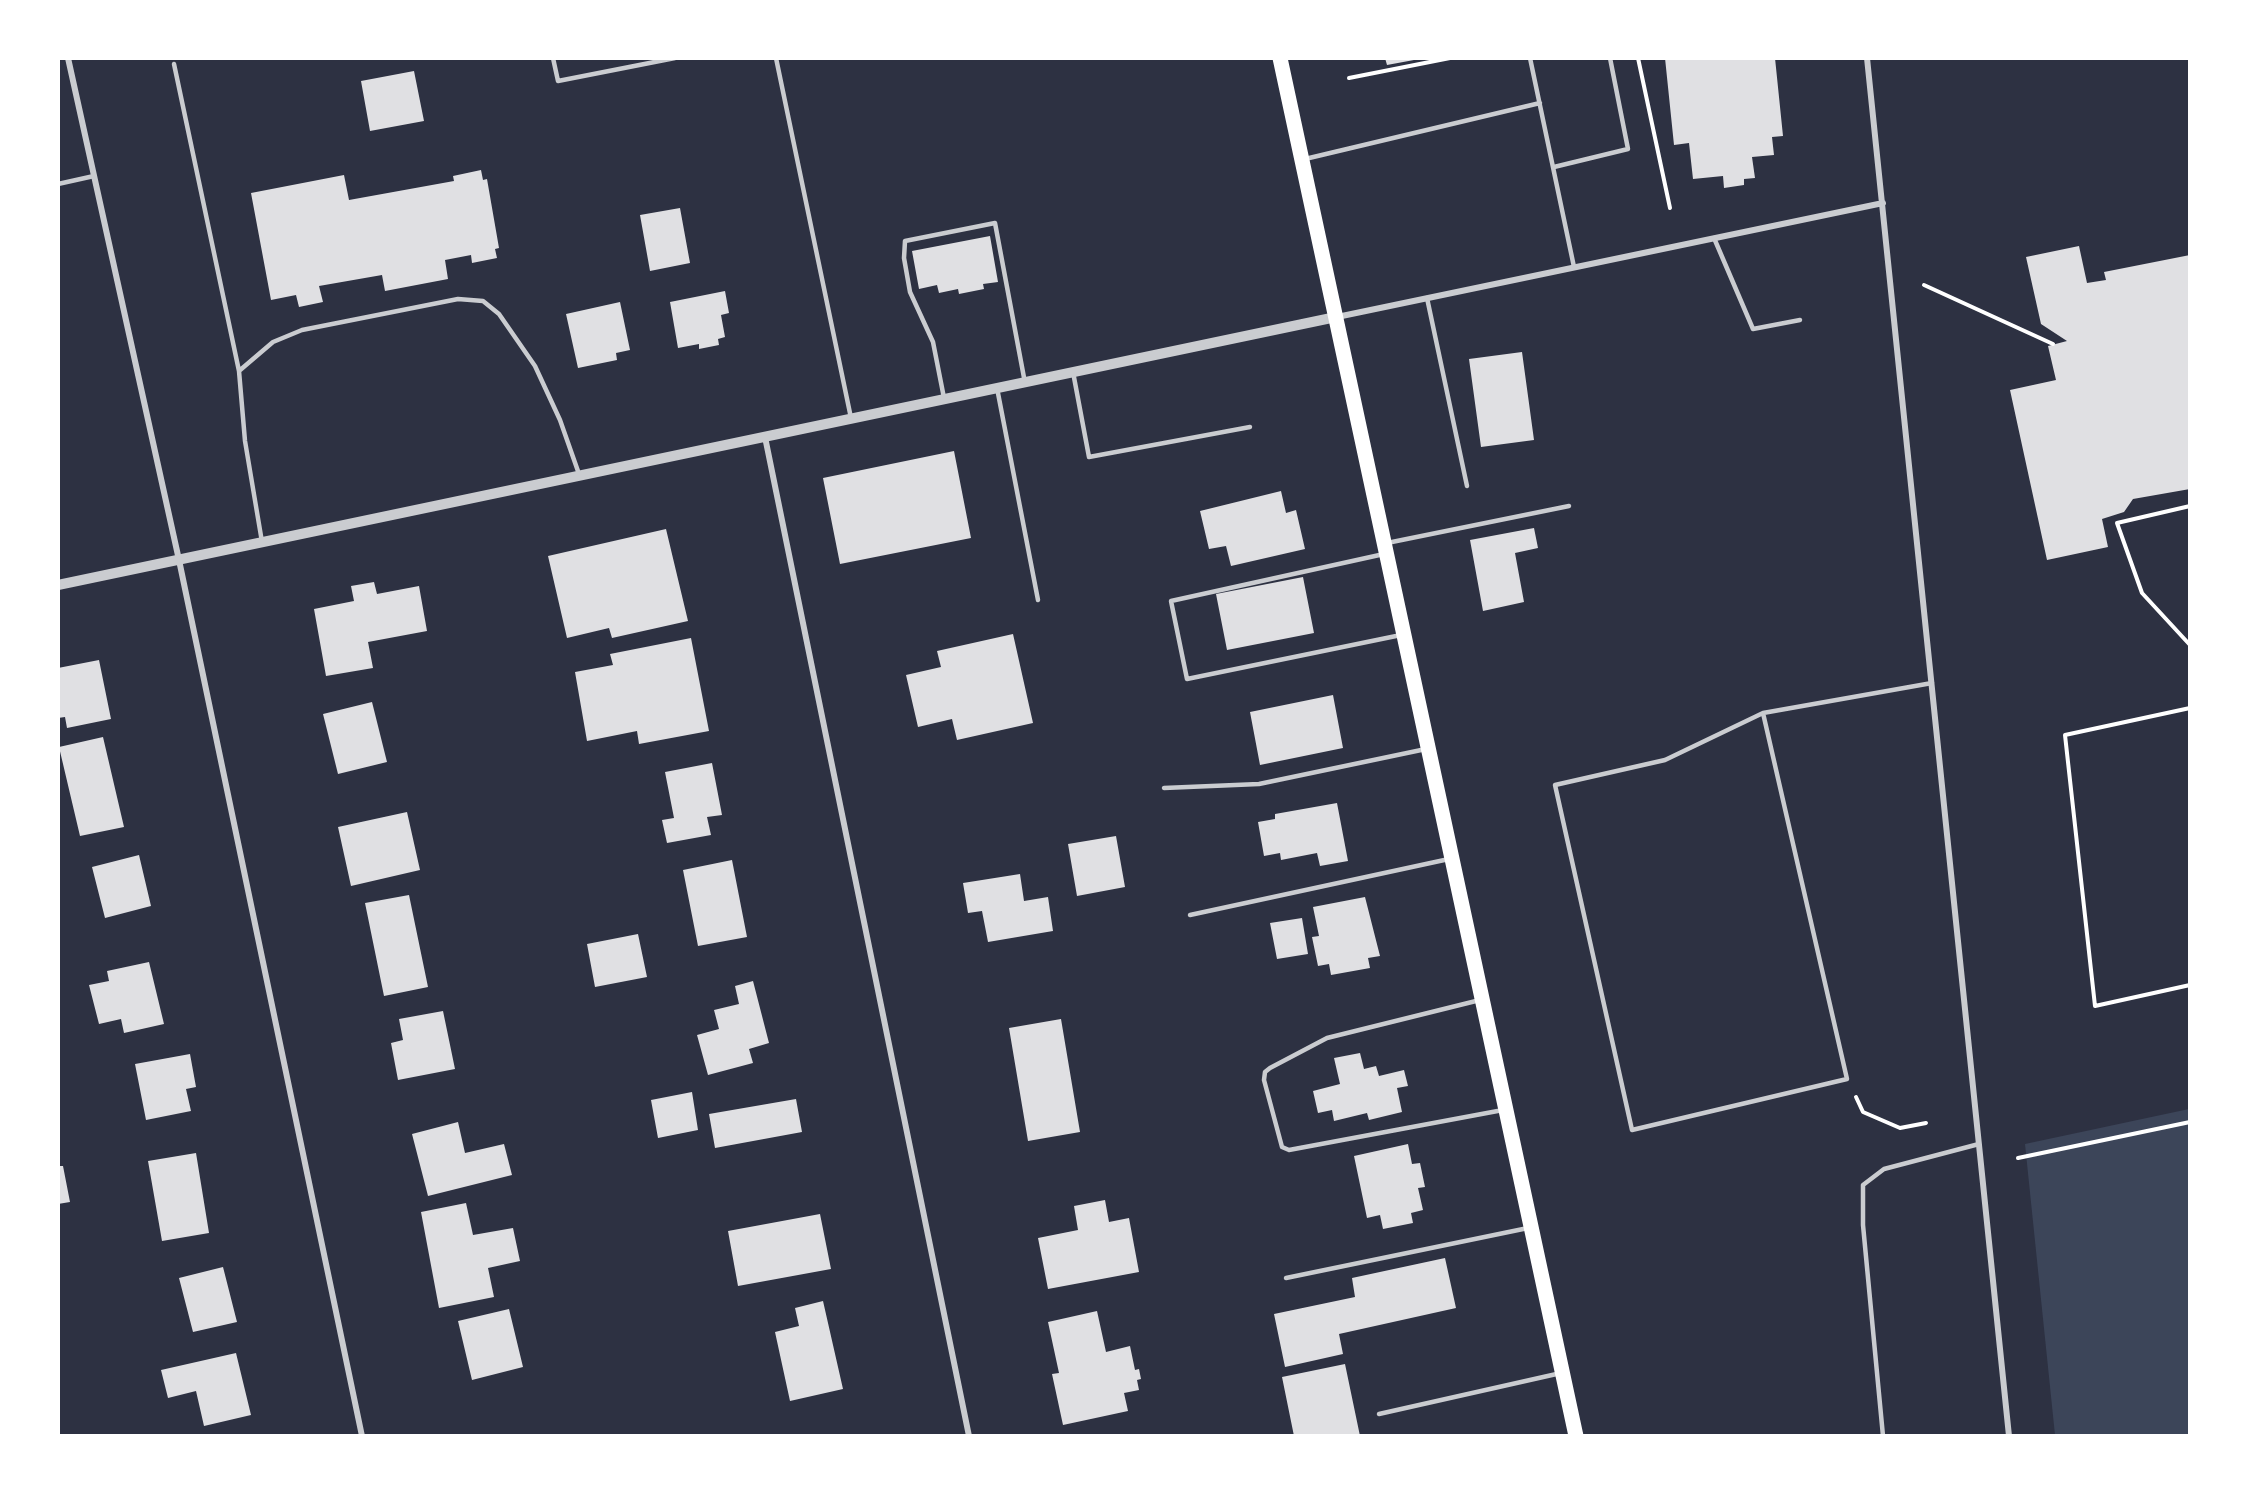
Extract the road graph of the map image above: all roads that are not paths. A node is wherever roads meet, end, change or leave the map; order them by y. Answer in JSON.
{"nodes":[{"id":1,"x":68,"y":58,"type":"edge"},
{"id":2,"x":553,"y":58,"type":"edge"},
{"id":3,"x":675,"y":58,"type":"edge"},
{"id":4,"x":776,"y":58,"type":"edge"},
{"id":5,"x":1280,"y":58,"type":"edge"},
{"id":6,"x":1530,"y":58,"type":"edge"},
{"id":7,"x":1610,"y":58,"type":"edge"},
{"id":8,"x":1867,"y":58,"type":"edge"},
{"id":9,"x":174,"y":64,"type":"dead end"},
{"id":10,"x":1540,"y":103,"type":"junction"},
{"id":11,"x":1302,"y":159,"type":"junction"},
{"id":12,"x":1554,"y":167,"type":"junction"},
{"id":13,"x":94,"y":176,"type":"junction"},
{"id":14,"x":58,"y":184,"type":"edge"},
{"id":15,"x":1883,"y":203,"type":"junction"},
{"id":16,"x":1714,"y":238,"type":"junction"},
{"id":17,"x":1574,"y":267,"type":"junction"},
{"id":18,"x":1427,"y":298,"type":"junction"},
{"id":19,"x":1336,"y":317,"type":"junction"},
{"id":20,"x":1800,"y":320,"type":"dead end"},
{"id":21,"x":239,"y":371,"type":"junction"},
{"id":22,"x":1073,"y":372,"type":"junction"},
{"id":23,"x":1024,"y":383,"type":"junction"},
{"id":24,"x":997,"y":388,"type":"junction"},
{"id":25,"x":944,"y":399,"type":"junction"},
{"id":26,"x":852,"y":418,"type":"junction"},
{"id":27,"x":1250,"y":427,"type":"dead end"},
{"id":28,"x":765,"y":437,"type":"junction"},
{"id":29,"x":579,"y":475,"type":"junction"},
{"id":30,"x":1467,"y":486,"type":"dead end"},
{"id":31,"x":1569,"y":506,"type":"dead end"},
{"id":32,"x":262,"y":542,"type":"junction"},
{"id":33,"x":1385,"y":548,"type":"junction"},
{"id":34,"x":179,"y":560,"type":"junction"},
{"id":35,"x":58,"y":585,"type":"edge"},
{"id":36,"x":1038,"y":600,"type":"dead end"},
{"id":37,"x":1404,"y":634,"type":"junction"},
{"id":38,"x":1932,"y":683,"type":"junction"},
{"id":39,"x":1763,"y":713,"type":"junction"},
{"id":40,"x":1428,"y":748,"type":"junction"},
{"id":41,"x":1164,"y":789,"type":"dead end"},
{"id":42,"x":1452,"y":858,"type":"junction"},
{"id":43,"x":1190,"y":915,"type":"dead end"},
{"id":44,"x":1483,"y":1000,"type":"junction"},
{"id":45,"x":1506,"y":1109,"type":"junction"},
{"id":46,"x":1979,"y":1144,"type":"junction"},
{"id":47,"x":1531,"y":1228,"type":"junction"},
{"id":48,"x":1286,"y":1278,"type":"dead end"},
{"id":49,"x":1563,"y":1373,"type":"junction"},
{"id":50,"x":1379,"y":1414,"type":"dead end"},
{"id":51,"x":362,"y":1436,"type":"edge"},
{"id":52,"x":969,"y":1436,"type":"edge"},
{"id":53,"x":1576,"y":1436,"type":"edge"},
{"id":54,"x":1884,"y":1436,"type":"edge"},
{"id":55,"x":2009,"y":1436,"type":"edge"}],
"edges":[{"from":1,"to":13,"type":"street"},
{"from":2,"to":3,"type":"lane"},
{"from":4,"to":26,"type":"lane"},
{"from":5,"to":11,"type":"main road"},
{"from":6,"to":10,"type":"lane"},
{"from":7,"to":12,"type":"lane"},
{"from":8,"to":15,"type":"street"},
{"from":9,"to":21,"type":"lane"},
{"from":10,"to":11,"type":"lane"},
{"from":10,"to":12,"type":"lane"},
{"from":11,"to":19,"type":"main road"},
{"from":12,"to":17,"type":"lane"},
{"from":13,"to":14,"type":"lane"},
{"from":13,"to":34,"type":"street"},
{"from":15,"to":16,"type":"street"},
{"from":15,"to":38,"type":"street"},
{"from":16,"to":17,"type":"street"},
{"from":16,"to":20,"type":"lane"},
{"from":17,"to":18,"type":"street"},
{"from":18,"to":19,"type":"street"},
{"from":18,"to":30,"type":"lane"},
{"from":19,"to":22,"type":"street"},
{"from":19,"to":33,"type":"main road"},
{"from":21,"to":29,"type":"lane"},
{"from":21,"to":32,"type":"lane"},
{"from":22,"to":23,"type":"street"},
{"from":22,"to":27,"type":"lane"},
{"from":23,"to":24,"type":"street"},
{"from":23,"to":25,"type":"lane"},
{"from":24,"to":25,"type":"street"},
{"from":24,"to":36,"type":"lane"},
{"from":25,"to":26,"type":"street"},
{"from":26,"to":28,"type":"street"},
{"from":28,"to":29,"type":"street"},
{"from":28,"to":52,"type":"street"},
{"from":29,"to":32,"type":"street"},
{"from":31,"to":33,"type":"lane"},
{"from":32,"to":34,"type":"street"},
{"from":33,"to":37,"type":"main road"},
{"from":33,"to":37,"type":"lane"},
{"from":34,"to":35,"type":"street"},
{"from":34,"to":51,"type":"street"},
{"from":37,"to":40,"type":"main road"},
{"from":38,"to":39,"type":"lane"},
{"from":38,"to":46,"type":"street"},
{"from":39,"to":39,"type":"lane"},
{"from":40,"to":41,"type":"lane"},
{"from":40,"to":42,"type":"main road"},
{"from":42,"to":43,"type":"lane"},
{"from":42,"to":44,"type":"main road"},
{"from":44,"to":45,"type":"main road"},
{"from":44,"to":45,"type":"lane"},
{"from":45,"to":47,"type":"main road"},
{"from":46,"to":54,"type":"lane"},
{"from":46,"to":55,"type":"street"},
{"from":47,"to":48,"type":"lane"},
{"from":47,"to":49,"type":"main road"},
{"from":49,"to":50,"type":"lane"},
{"from":49,"to":53,"type":"main road"}]}
